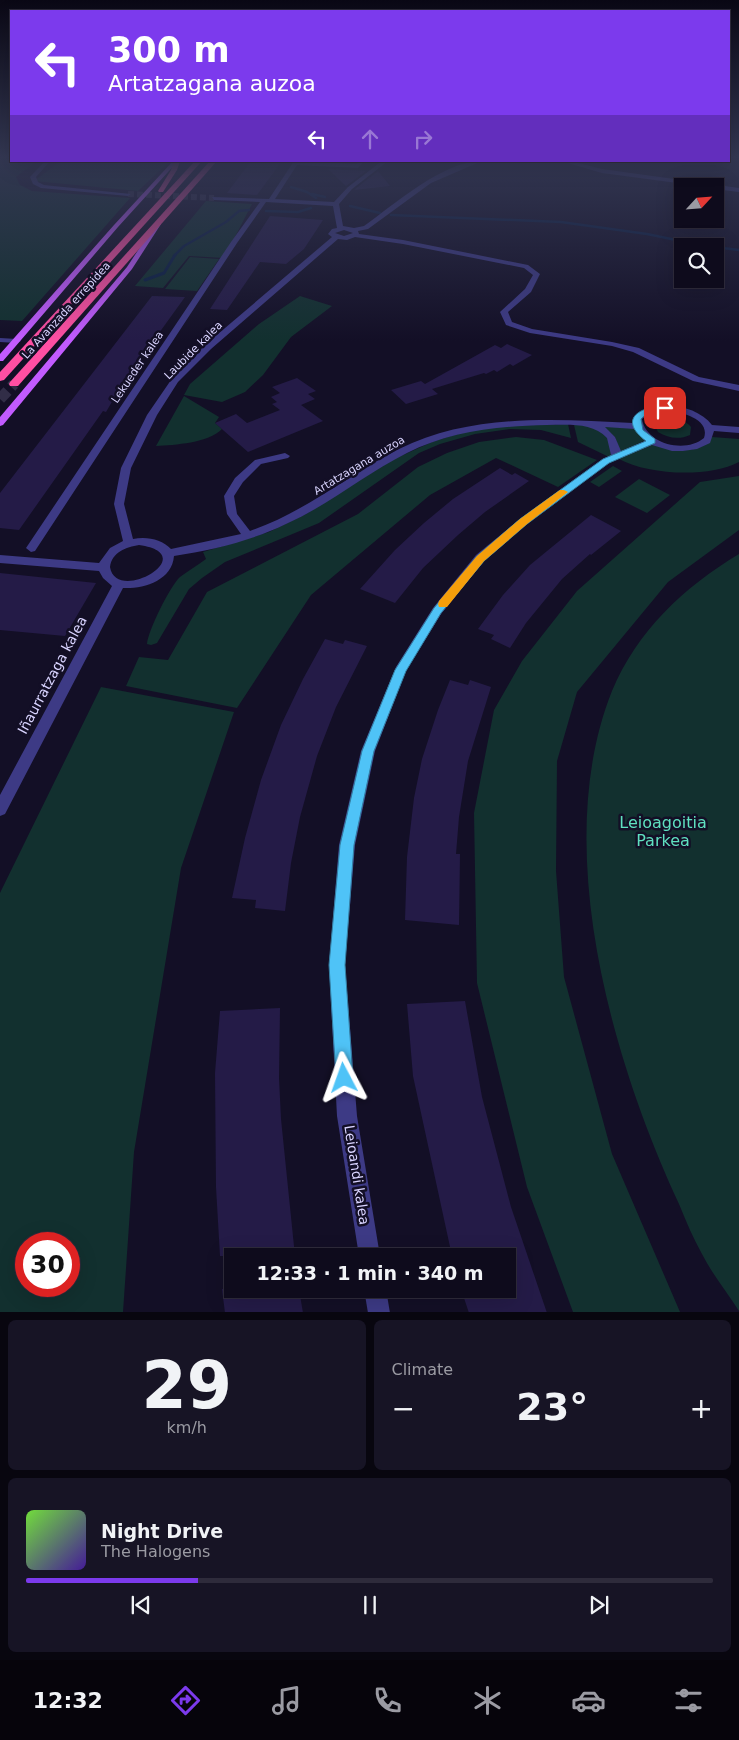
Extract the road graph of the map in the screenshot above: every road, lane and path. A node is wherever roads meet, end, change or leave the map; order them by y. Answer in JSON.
{"nodes":[{"id":1,"x":123,"y":219,"type":"edge"},
{"id":2,"x":141,"y":219,"type":"edge"},
{"id":3,"x":145,"y":219,"type":"edge"},
{"id":4,"x":253,"y":219,"type":"edge"},
{"id":5,"x":339,"y":219,"type":"edge"},
{"id":6,"x":378,"y":219,"type":"edge"},
{"id":7,"x":160,"y":220,"type":"joint"},
{"id":8,"x":340,"y":228,"type":"junction"},
{"id":9,"x":355,"y":232,"type":"junction"},
{"id":10,"x":131,"y":234,"type":"junction"},
{"id":11,"x":336,"y":237,"type":"junction"},
{"id":12,"x":0,"y":340,"type":"edge"},
{"id":13,"x":17,"y":341,"type":"junction"},
{"id":14,"x":0,"y":359,"type":"edge"},
{"id":15,"x":0,"y":378,"type":"tunnel mouth"},
{"id":16,"x":14,"y":384,"type":"tunnel mouth"},
{"id":17,"x":739,"y":388,"type":"edge"},
{"id":18,"x":0,"y":423,"type":"edge"},
{"id":19,"x":592,"y":424,"type":"junction"},
{"id":20,"x":637,"y":426,"type":"junction"},
{"id":21,"x":709,"y":428,"type":"junction"},
{"id":22,"x":739,"y":430,"type":"edge"},
{"id":23,"x":652,"y":441,"type":"junction"},
{"id":24,"x":286,"y":456,"type":"dead end"},
{"id":25,"x":616,"y":456,"type":"junction"},
{"id":26,"x":248,"y":536,"type":"junction"},
{"id":27,"x":129,"y":543,"type":"junction"},
{"id":28,"x":31,"y":548,"type":"dead end"},
{"id":29,"x":169,"y":553,"type":"junction"},
{"id":30,"x":0,"y":559,"type":"edge"},
{"id":31,"x":103,"y":567,"type":"junction"},
{"id":32,"x":120,"y":584,"type":"junction"},
{"id":33,"x":0,"y":808,"type":"edge"},
{"id":34,"x":369,"y":1248,"type":"edge"},
{"id":35,"x":377,"y":1298,"type":"edge"},
{"id":36,"x":379,"y":1312,"type":"edge"}],
"edges":[{"from":1,"to":13,"type":"main road"},
{"from":2,"to":10,"type":"highway"},
{"from":3,"to":10,"type":"highway","name":"La Avanzada errepidea"},
{"from":4,"to":28,"type":"street","name":"Lekueder kalea"},
{"from":5,"to":8,"type":"street"},
{"from":6,"to":9,"type":"street"},
{"from":7,"to":16,"type":"highway","name":"La Avanzada errepidea"},
{"from":7,"to":18,"type":"main road"},
{"from":8,"to":9,"type":"street"},
{"from":8,"to":11,"type":"street"},
{"from":9,"to":11,"type":"street"},
{"from":9,"to":17,"type":"street"},
{"from":10,"to":15,"type":"highway","name":"La Avanzada errepidea"},
{"from":11,"to":27,"type":"street","name":"Laubide kalea"},
{"from":12,"to":13,"type":"street"},
{"from":13,"to":14,"type":"main road"},
{"from":19,"to":20,"type":"street","name":"Artatzagana auzoa"},
{"from":19,"to":25,"type":"street"},
{"from":19,"to":26,"type":"street","name":"Artatzagana auzoa"},
{"from":20,"to":21,"type":"street"},
{"from":20,"to":23,"type":"street"},
{"from":21,"to":22,"type":"street"},
{"from":21,"to":23,"type":"street"},
{"from":23,"to":25,"type":"street","name":"Leioandi kalea"},
{"from":24,"to":26,"type":"street"},
{"from":25,"to":34,"type":"street","name":"Leioandi kalea"},
{"from":26,"to":29,"type":"street","name":"Artatzagana auzoa"},
{"from":27,"to":29,"type":"street"},
{"from":27,"to":31,"type":"street"},
{"from":29,"to":32,"type":"street"},
{"from":30,"to":31,"type":"street"},
{"from":31,"to":32,"type":"street"},
{"from":32,"to":33,"type":"street","name":"Iñaurratzaga kalea"},
{"from":35,"to":36,"type":"street"}]}
